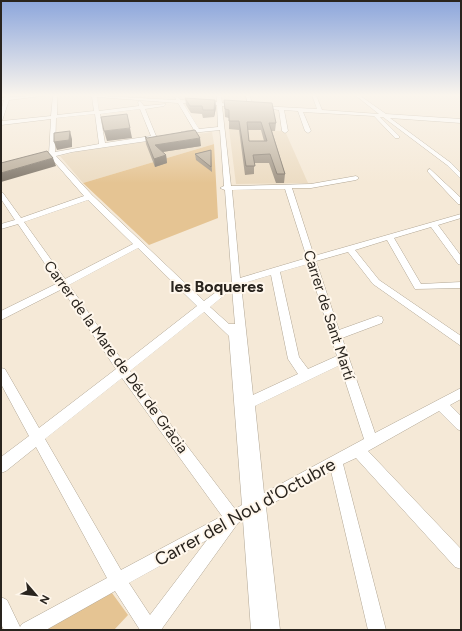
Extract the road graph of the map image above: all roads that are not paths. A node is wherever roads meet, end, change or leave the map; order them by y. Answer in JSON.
{"nodes":[{"id":1,"x":54,"y":124,"type":"edge"},
{"id":2,"x":99,"y":124,"type":"edge"},
{"id":3,"x":149,"y":124,"type":"edge"},
{"id":4,"x":193,"y":124,"type":"edge"},
{"id":5,"x":221,"y":124,"type":"edge"},
{"id":6,"x":285,"y":124,"type":"edge"},
{"id":7,"x":306,"y":124,"type":"edge"},
{"id":8,"x":384,"y":124,"type":"edge"},
{"id":9,"x":397,"y":124,"type":"edge"},
{"id":10,"x":221,"y":128,"type":"junction"},
{"id":11,"x":197,"y":131,"type":"junction"},
{"id":12,"x":286,"y":131,"type":"dead end"},
{"id":13,"x":308,"y":131,"type":"dead end"},
{"id":14,"x":176,"y":134,"type":"edge"},
{"id":15,"x":168,"y":136,"type":"edge"},
{"id":16,"x":397,"y":137,"type":"dead end"},
{"id":17,"x":154,"y":138,"type":"junction"},
{"id":18,"x":102,"y":145,"type":"junction"},
{"id":19,"x":52,"y":155,"type":"junction"},
{"id":20,"x":37,"y":159,"type":"edge"},
{"id":21,"x":430,"y":171,"type":"dead end"},
{"id":22,"x":461,"y":177,"type":"edge"},
{"id":23,"x":356,"y":178,"type":"dead end"},
{"id":24,"x":288,"y":187,"type":"junction"},
{"id":25,"x":226,"y":188,"type":"junction"},
{"id":26,"x":1,"y":194,"type":"edge"},
{"id":27,"x":89,"y":197,"type":"junction"},
{"id":28,"x":461,"y":202,"type":"edge"},
{"id":29,"x":461,"y":216,"type":"edge"},
{"id":30,"x":19,"y":221,"type":"junction"},
{"id":31,"x":433,"y":224,"type":"junction"},
{"id":32,"x":1,"y":227,"type":"edge"},
{"id":33,"x":389,"y":237,"type":"junction"},
{"id":34,"x":140,"y":244,"type":"junction"},
{"id":35,"x":350,"y":249,"type":"junction"},
{"id":36,"x":312,"y":260,"type":"junction"},
{"id":37,"x":461,"y":262,"type":"edge"},
{"id":38,"x":275,"y":271,"type":"junction"},
{"id":39,"x":63,"y":283,"type":"junction"},
{"id":40,"x":233,"y":284,"type":"junction"},
{"id":41,"x":461,"y":285,"type":"edge"},
{"id":42,"x":204,"y":306,"type":"junction"},
{"id":43,"x":1,"y":316,"type":"edge"},
{"id":44,"x":378,"y":320,"type":"dead end"},
{"id":45,"x":234,"y":335,"type":"junction"},
{"id":46,"x":336,"y":336,"type":"junction"},
{"id":47,"x":461,"y":342,"type":"edge"},
{"id":48,"x":343,"y":358,"type":"junction"},
{"id":49,"x":123,"y":370,"type":"junction"},
{"id":50,"x":1,"y":373,"type":"edge"},
{"id":51,"x":306,"y":376,"type":"junction"},
{"id":52,"x":461,"y":393,"type":"edge"},
{"id":53,"x":248,"y":403,"type":"junction"},
{"id":54,"x":440,"y":404,"type":"junction"},
{"id":55,"x":461,"y":425,"type":"edge"},
{"id":56,"x":37,"y":438,"type":"junction"},
{"id":57,"x":372,"y":442,"type":"junction"},
{"id":58,"x":358,"y":450,"type":"junction"},
{"id":59,"x":336,"y":462,"type":"junction"},
{"id":60,"x":1,"y":466,"type":"edge"},
{"id":61,"x":254,"y":507,"type":"junction"},
{"id":62,"x":233,"y":518,"type":"junction"},
{"id":63,"x":461,"y":561,"type":"edge"},
{"id":64,"x":118,"y":581,"type":"junction"},
{"id":65,"x":1,"y":606,"type":"edge"},
{"id":66,"x":13,"y":630,"type":"edge"},
{"id":67,"x":28,"y":630,"type":"edge"},
{"id":68,"x":150,"y":630,"type":"edge"},
{"id":69,"x":260,"y":630,"type":"edge"},
{"id":70,"x":271,"y":630,"type":"edge"},
{"id":71,"x":377,"y":630,"type":"edge"}],
"edges":[{"from":1,"to":19,"type":"street"},
{"from":2,"to":18,"type":"street"},
{"from":3,"to":17,"type":"street"},
{"from":4,"to":11,"type":"street"},
{"from":5,"to":10,"type":"street"},
{"from":6,"to":12,"type":"street"},
{"from":7,"to":13,"type":"street"},
{"from":8,"to":16,"type":"street"},
{"from":9,"to":22,"type":"street"},
{"from":10,"to":11,"type":"street"},
{"from":10,"to":25,"type":"street"},
{"from":11,"to":14,"type":"street"},
{"from":15,"to":17,"type":"street"},
{"from":17,"to":18,"type":"street"},
{"from":18,"to":19,"type":"street"},
{"from":19,"to":20,"type":"street"},
{"from":19,"to":27,"type":"street"},
{"from":21,"to":28,"type":"street"},
{"from":23,"to":24,"type":"street"},
{"from":24,"to":25,"type":"street"},
{"from":24,"to":36,"type":"street","name":"Carrer de Sant Martí"},
{"from":25,"to":40,"type":"street"},
{"from":26,"to":30,"type":"street","name":"Carrer de la Mare de Déu de Gràcia"},
{"from":27,"to":30,"type":"street"},
{"from":27,"to":34,"type":"street"},
{"from":29,"to":31,"type":"street"},
{"from":30,"to":32,"type":"street"},
{"from":30,"to":39,"type":"street","name":"Carrer de la Mare de Déu de Gràcia"},
{"from":31,"to":33,"type":"street"},
{"from":31,"to":37,"type":"street"},
{"from":33,"to":35,"type":"street"},
{"from":33,"to":41,"type":"street"},
{"from":34,"to":39,"type":"street"},
{"from":34,"to":42,"type":"street"},
{"from":35,"to":36,"type":"street"},
{"from":35,"to":47,"type":"street"},
{"from":36,"to":38,"type":"street"},
{"from":36,"to":46,"type":"street","name":"Carrer de Sant Martí"},
{"from":38,"to":40,"type":"street"},
{"from":38,"to":51,"type":"street"},
{"from":39,"to":43,"type":"street"},
{"from":39,"to":49,"type":"street","name":"Carrer de la Mare de Déu de Gràcia"},
{"from":40,"to":42,"type":"street"},
{"from":40,"to":45,"type":"street"},
{"from":40,"to":53,"type":"street"},
{"from":42,"to":45,"type":"street"},
{"from":42,"to":49,"type":"street"},
{"from":44,"to":46,"type":"street"},
{"from":45,"to":61,"type":"street"},
{"from":46,"to":48,"type":"street","name":"Carrer de Sant Martí"},
{"from":48,"to":51,"type":"street"},
{"from":48,"to":57,"type":"street","name":"Carrer de Sant Martí"},
{"from":49,"to":56,"type":"street"},
{"from":49,"to":62,"type":"street","name":"Carrer de la Mare de Déu de Gràcia"},
{"from":50,"to":56,"type":"street"},
{"from":51,"to":53,"type":"street"},
{"from":52,"to":54,"type":"street","name":"Carrer del Nou d'Octubre"},
{"from":53,"to":61,"type":"street"},
{"from":54,"to":55,"type":"street"},
{"from":54,"to":57,"type":"street","name":"Carrer del Nou d'Octubre"},
{"from":56,"to":60,"type":"street"},
{"from":56,"to":64,"type":"street"},
{"from":57,"to":58,"type":"street","name":"Carrer del Nou d'Octubre"},
{"from":58,"to":59,"type":"street","name":"Carrer del Nou d'Octubre"},
{"from":58,"to":63,"type":"street"},
{"from":59,"to":61,"type":"street","name":"Carrer del Nou d'Octubre"},
{"from":59,"to":71,"type":"street"},
{"from":61,"to":62,"type":"street","name":"Carrer del Nou d'Octubre"},
{"from":61,"to":69,"type":"street"},
{"from":61,"to":70,"type":"street"},
{"from":62,"to":64,"type":"street","name":"Carrer del Nou d'Octubre"},
{"from":62,"to":68,"type":"street"},
{"from":64,"to":67,"type":"street","name":"Carrer del Nou d'Octubre"},
{"from":64,"to":68,"type":"street"},
{"from":65,"to":66,"type":"street"}]}
